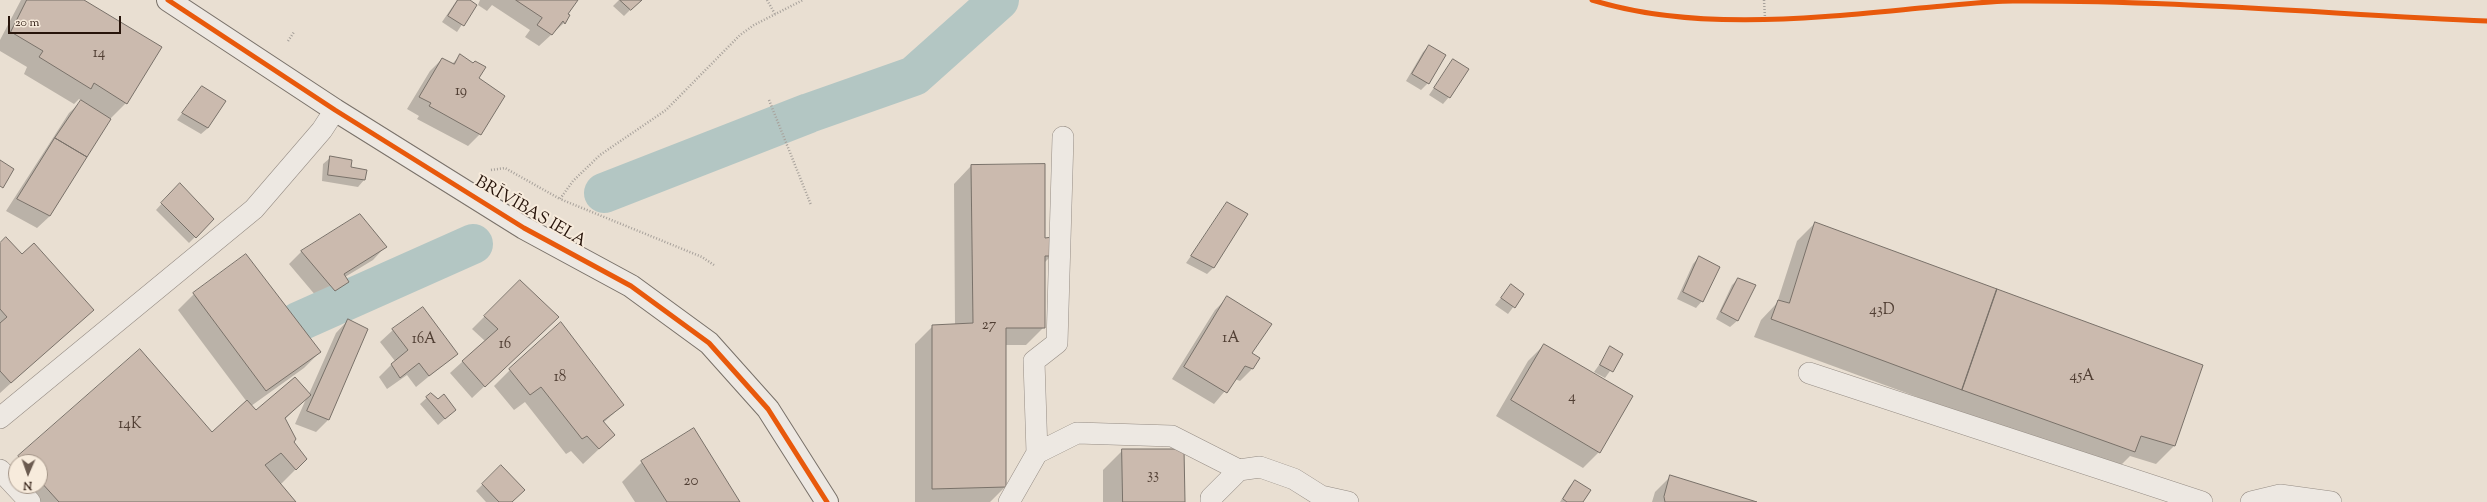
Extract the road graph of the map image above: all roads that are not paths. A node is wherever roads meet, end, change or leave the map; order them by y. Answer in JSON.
{"nodes":[{"id":1,"x":168,"y":0,"type":"edge"},
{"id":2,"x":335,"y":110,"type":"junction"},
{"id":3,"x":1063,"y":137,"type":"dead end"},
{"id":4,"x":1809,"y":374,"type":"dead end"},
{"id":5,"x":0,"y":418,"type":"edge"},
{"id":6,"x":1038,"y":452,"type":"junction"},
{"id":7,"x":0,"y":470,"type":"edge"},
{"id":8,"x":1239,"y":470,"type":"junction"},
{"id":9,"x":1211,"y":500,"type":"edge"},
{"id":10,"x":30,"y":502,"type":"edge"},
{"id":11,"x":827,"y":502,"type":"edge"},
{"id":12,"x":1008,"y":502,"type":"edge"},
{"id":13,"x":1348,"y":502,"type":"edge"},
{"id":14,"x":2202,"y":502,"type":"edge"},
{"id":15,"x":2251,"y":502,"type":"edge"},
{"id":16,"x":2331,"y":502,"type":"edge"}],
"edges":[{"from":1,"to":2,"type":"main road","name":"BRĪVĪBAS IELA"},
{"from":2,"to":5,"type":"lane"},
{"from":2,"to":11,"type":"main road","name":"BRĪVĪBAS IELA"},
{"from":3,"to":6,"type":"lane"},
{"from":4,"to":14,"type":"lane"},
{"from":6,"to":8,"type":"lane"},
{"from":6,"to":12,"type":"lane"},
{"from":7,"to":10,"type":"lane"},
{"from":8,"to":9,"type":"lane"},
{"from":8,"to":13,"type":"lane"},
{"from":15,"to":16,"type":"lane"}]}
